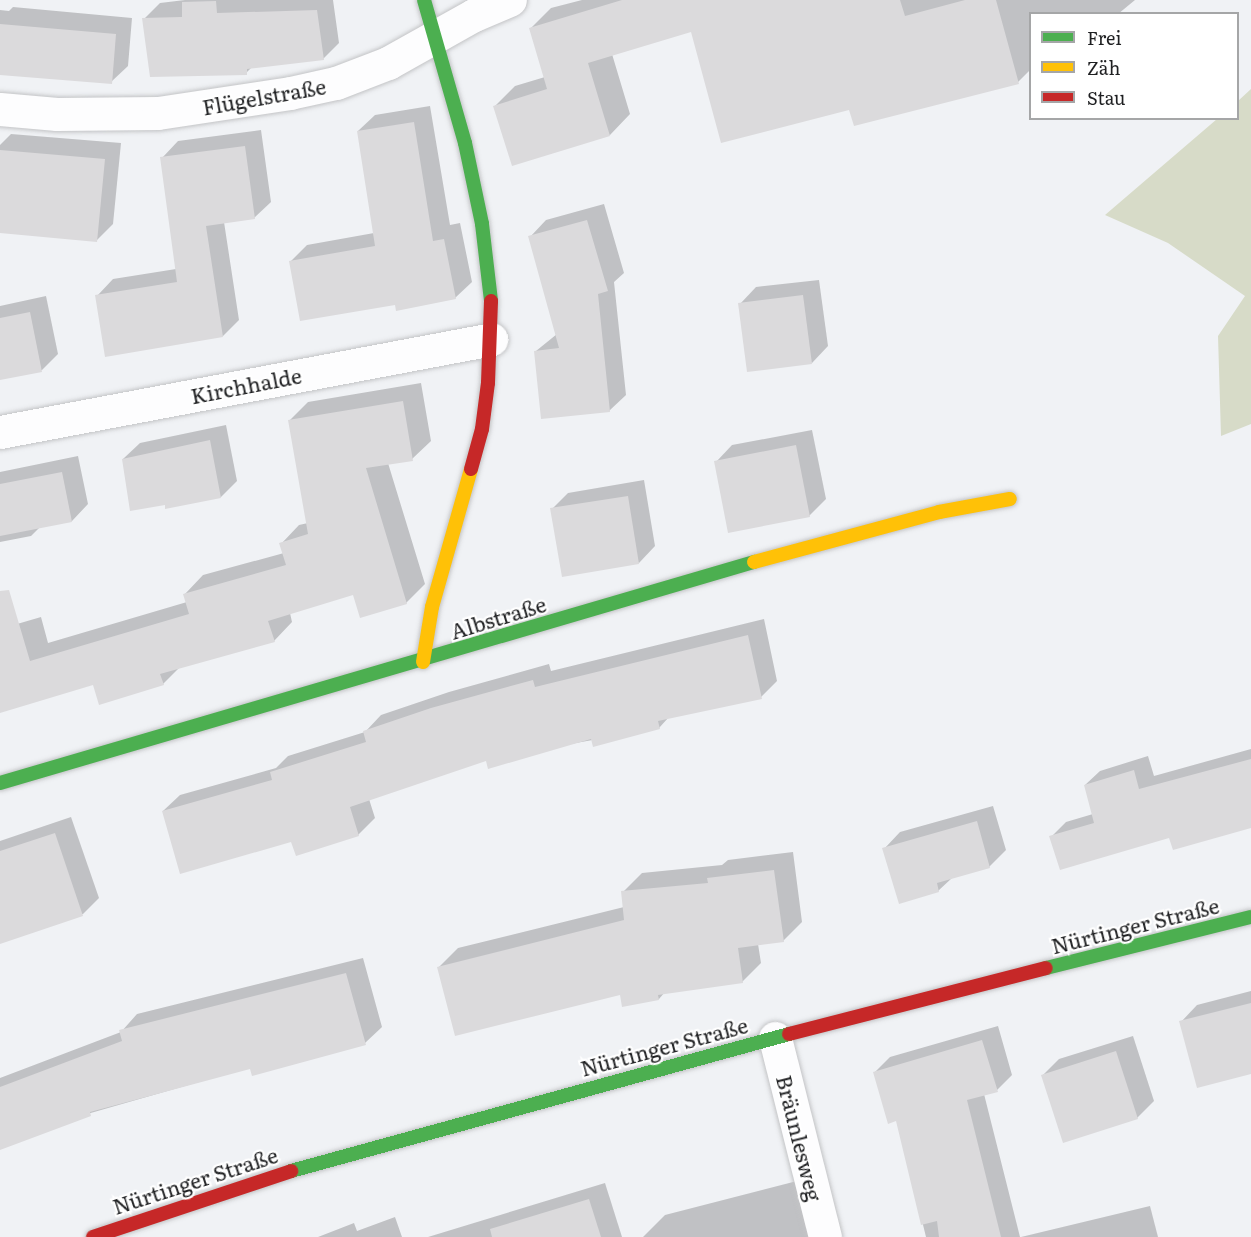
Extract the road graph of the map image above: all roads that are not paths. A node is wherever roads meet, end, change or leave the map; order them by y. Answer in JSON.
{"nodes":[{"id":1,"x":424,"y":0,"type":"edge"},
{"id":2,"x":510,"y":0,"type":"edge"},
{"id":3,"x":437,"y":34,"type":"junction"},
{"id":4,"x":0,"y":109,"type":"edge"},
{"id":5,"x":491,"y":339,"type":"junction"},
{"id":6,"x":0,"y":432,"type":"edge"},
{"id":7,"x":1010,"y":499,"type":"dead end"},
{"id":8,"x":423,"y":662,"type":"junction"},
{"id":9,"x":0,"y":783,"type":"edge"},
{"id":10,"x":1251,"y":917,"type":"edge"},
{"id":11,"x":775,"y":1038,"type":"junction"},
{"id":12,"x":93,"y":1237,"type":"edge"},
{"id":13,"x":825,"y":1237,"type":"edge"}],
"edges":[{"from":1,"to":3,"type":"street"},
{"from":2,"to":3,"type":"street","name":"Flügelstraße"},
{"from":3,"to":4,"type":"street","name":"Flügelstraße"},
{"from":3,"to":5,"type":"street"},
{"from":5,"to":6,"type":"street","name":"Kirchhalde"},
{"from":5,"to":8,"type":"street"},
{"from":7,"to":8,"type":"street","name":"Albstraße"},
{"from":8,"to":9,"type":"street","name":"Albstraße"},
{"from":10,"to":11,"type":"street","name":"Nürtinger Straße"},
{"from":11,"to":12,"type":"street","name":"Nürtinger Straße"},
{"from":11,"to":13,"type":"street","name":"Bräunlesweg"}]}
